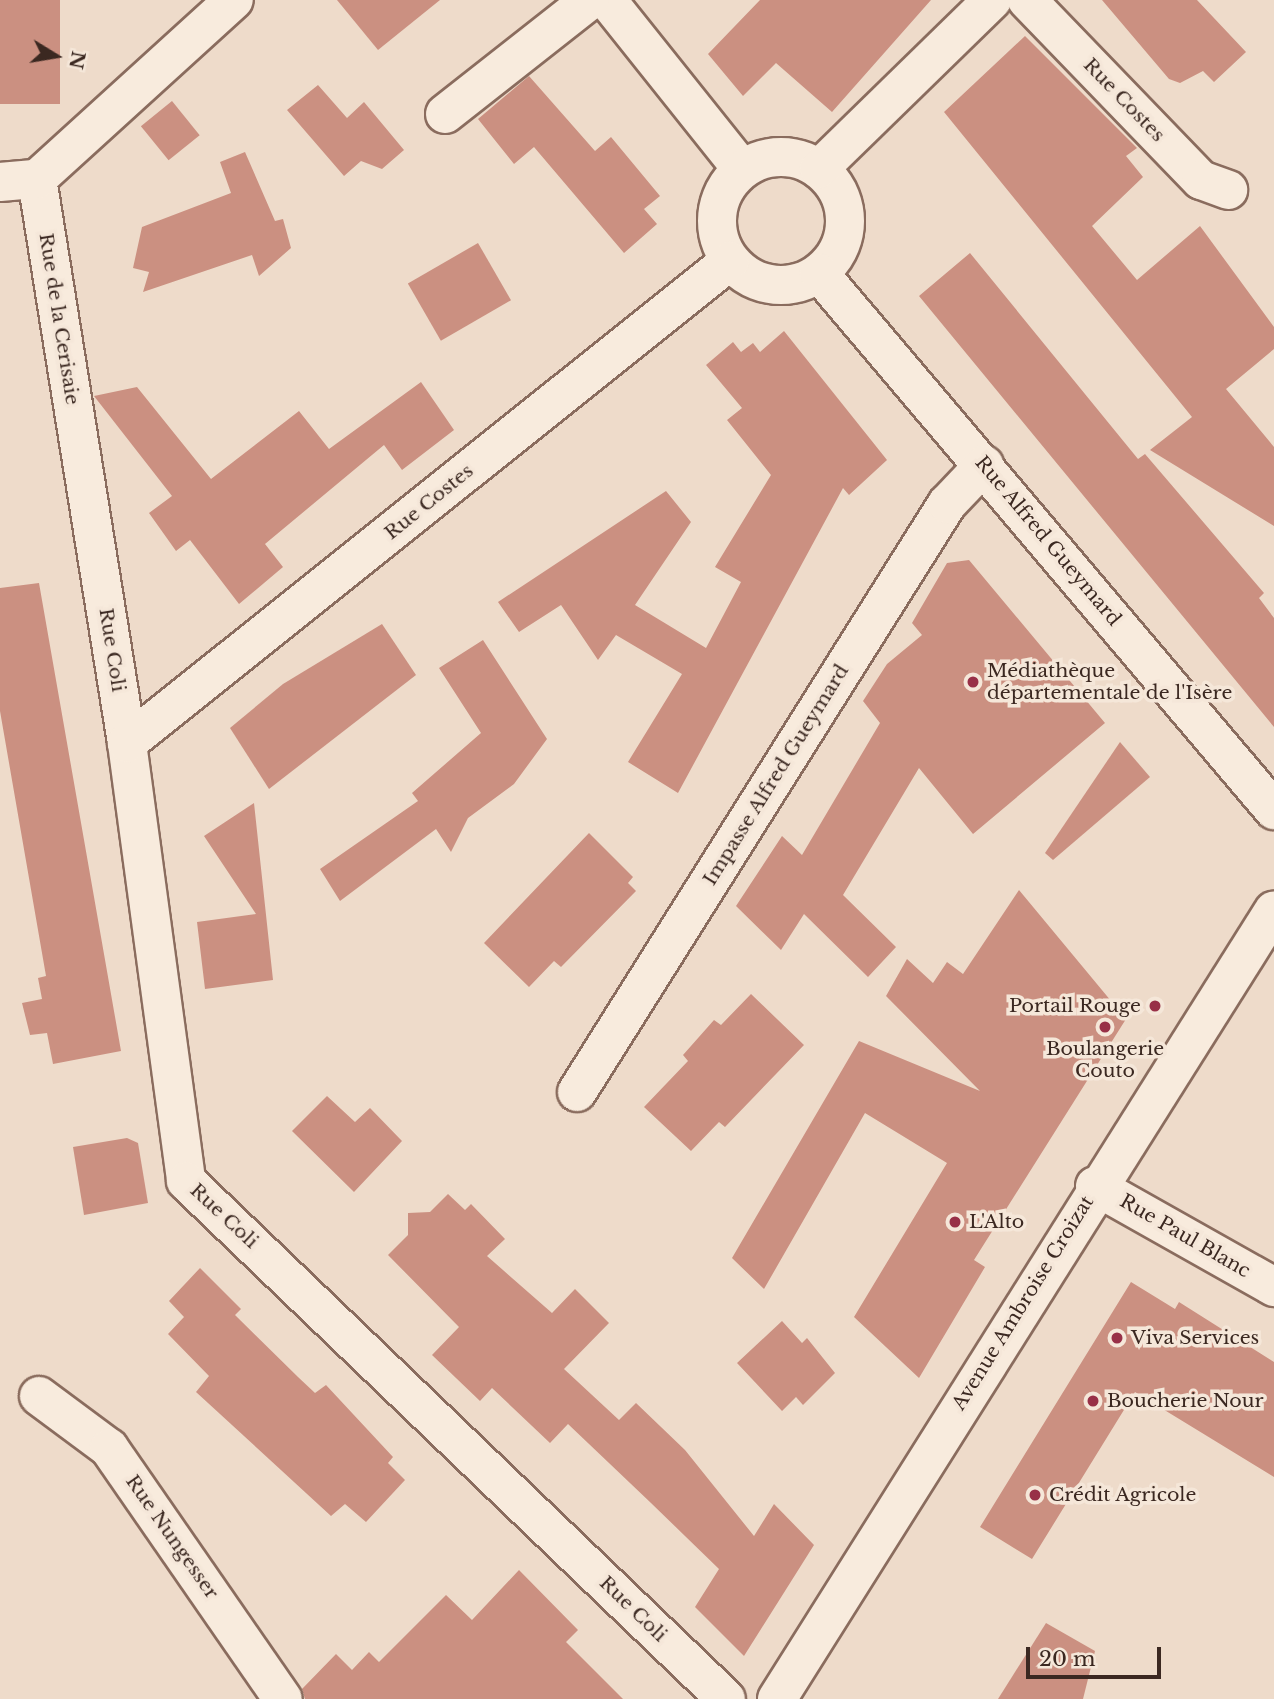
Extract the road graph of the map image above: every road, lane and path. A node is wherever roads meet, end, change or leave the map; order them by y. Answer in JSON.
{"nodes":[{"id":1,"x":234,"y":0,"type":"edge"},
{"id":2,"x":590,"y":0,"type":"edge"},
{"id":3,"x":607,"y":0,"type":"edge"},
{"id":4,"x":992,"y":0,"type":"edge"},
{"id":5,"x":1027,"y":0,"type":"edge"},
{"id":6,"x":445,"y":114,"type":"dead end"},
{"id":7,"x":742,"y":169,"type":"junction"},
{"id":8,"x":819,"y":169,"type":"junction"},
{"id":9,"x":37,"y":179,"type":"junction"},
{"id":10,"x":0,"y":181,"type":"edge"},
{"id":11,"x":1228,"y":190,"type":"dead end"},
{"id":12,"x":730,"y":261,"type":"junction"},
{"id":13,"x":819,"y":273,"type":"junction"},
{"id":14,"x":81,"y":460,"type":"joint"},
{"id":15,"x":984,"y":465,"type":"junction"},
{"id":16,"x":127,"y":743,"type":"junction"},
{"id":17,"x":1274,"y":810,"type":"edge"},
{"id":18,"x":1274,"y":910,"type":"edge"},
{"id":19,"x":577,"y":1091,"type":"dead end"},
{"id":20,"x":1095,"y":1186,"type":"junction"},
{"id":21,"x":1274,"y":1287,"type":"edge"},
{"id":22,"x":39,"y":1396,"type":"dead end"},
{"id":23,"x":283,"y":1699,"type":"edge"},
{"id":24,"x":726,"y":1699,"type":"edge"},
{"id":25,"x":777,"y":1699,"type":"edge"}],
"edges":[{"from":1,"to":9,"type":"street"},
{"from":2,"to":6,"type":"street"},
{"from":3,"to":7,"type":"street"},
{"from":4,"to":8,"type":"street"},
{"from":5,"to":11,"type":"street","name":"Rue Costes"},
{"from":7,"to":8,"type":"street"},
{"from":7,"to":12,"type":"street"},
{"from":8,"to":13,"type":"street"},
{"from":9,"to":10,"type":"street"},
{"from":9,"to":14,"type":"street","name":"Rue de la Cerisaie"},
{"from":12,"to":13,"type":"street"},
{"from":12,"to":16,"type":"street","name":"Rue Costes"},
{"from":13,"to":15,"type":"street","name":"Rue Alfred Gueymard"},
{"from":14,"to":16,"type":"street","name":"Rue Coli"},
{"from":15,"to":17,"type":"street","name":"Rue Alfred Gueymard"},
{"from":15,"to":19,"type":"street","name":"Impasse Alfred Gueymard"},
{"from":16,"to":24,"type":"street","name":"Rue Coli"},
{"from":18,"to":20,"type":"street","name":"Avenue Ambroise Croizat"},
{"from":20,"to":21,"type":"street","name":"Rue Paul Blanc"},
{"from":20,"to":25,"type":"street","name":"Avenue Ambroise Croizat"},
{"from":22,"to":23,"type":"street","name":"Rue Nungesser"}]}
